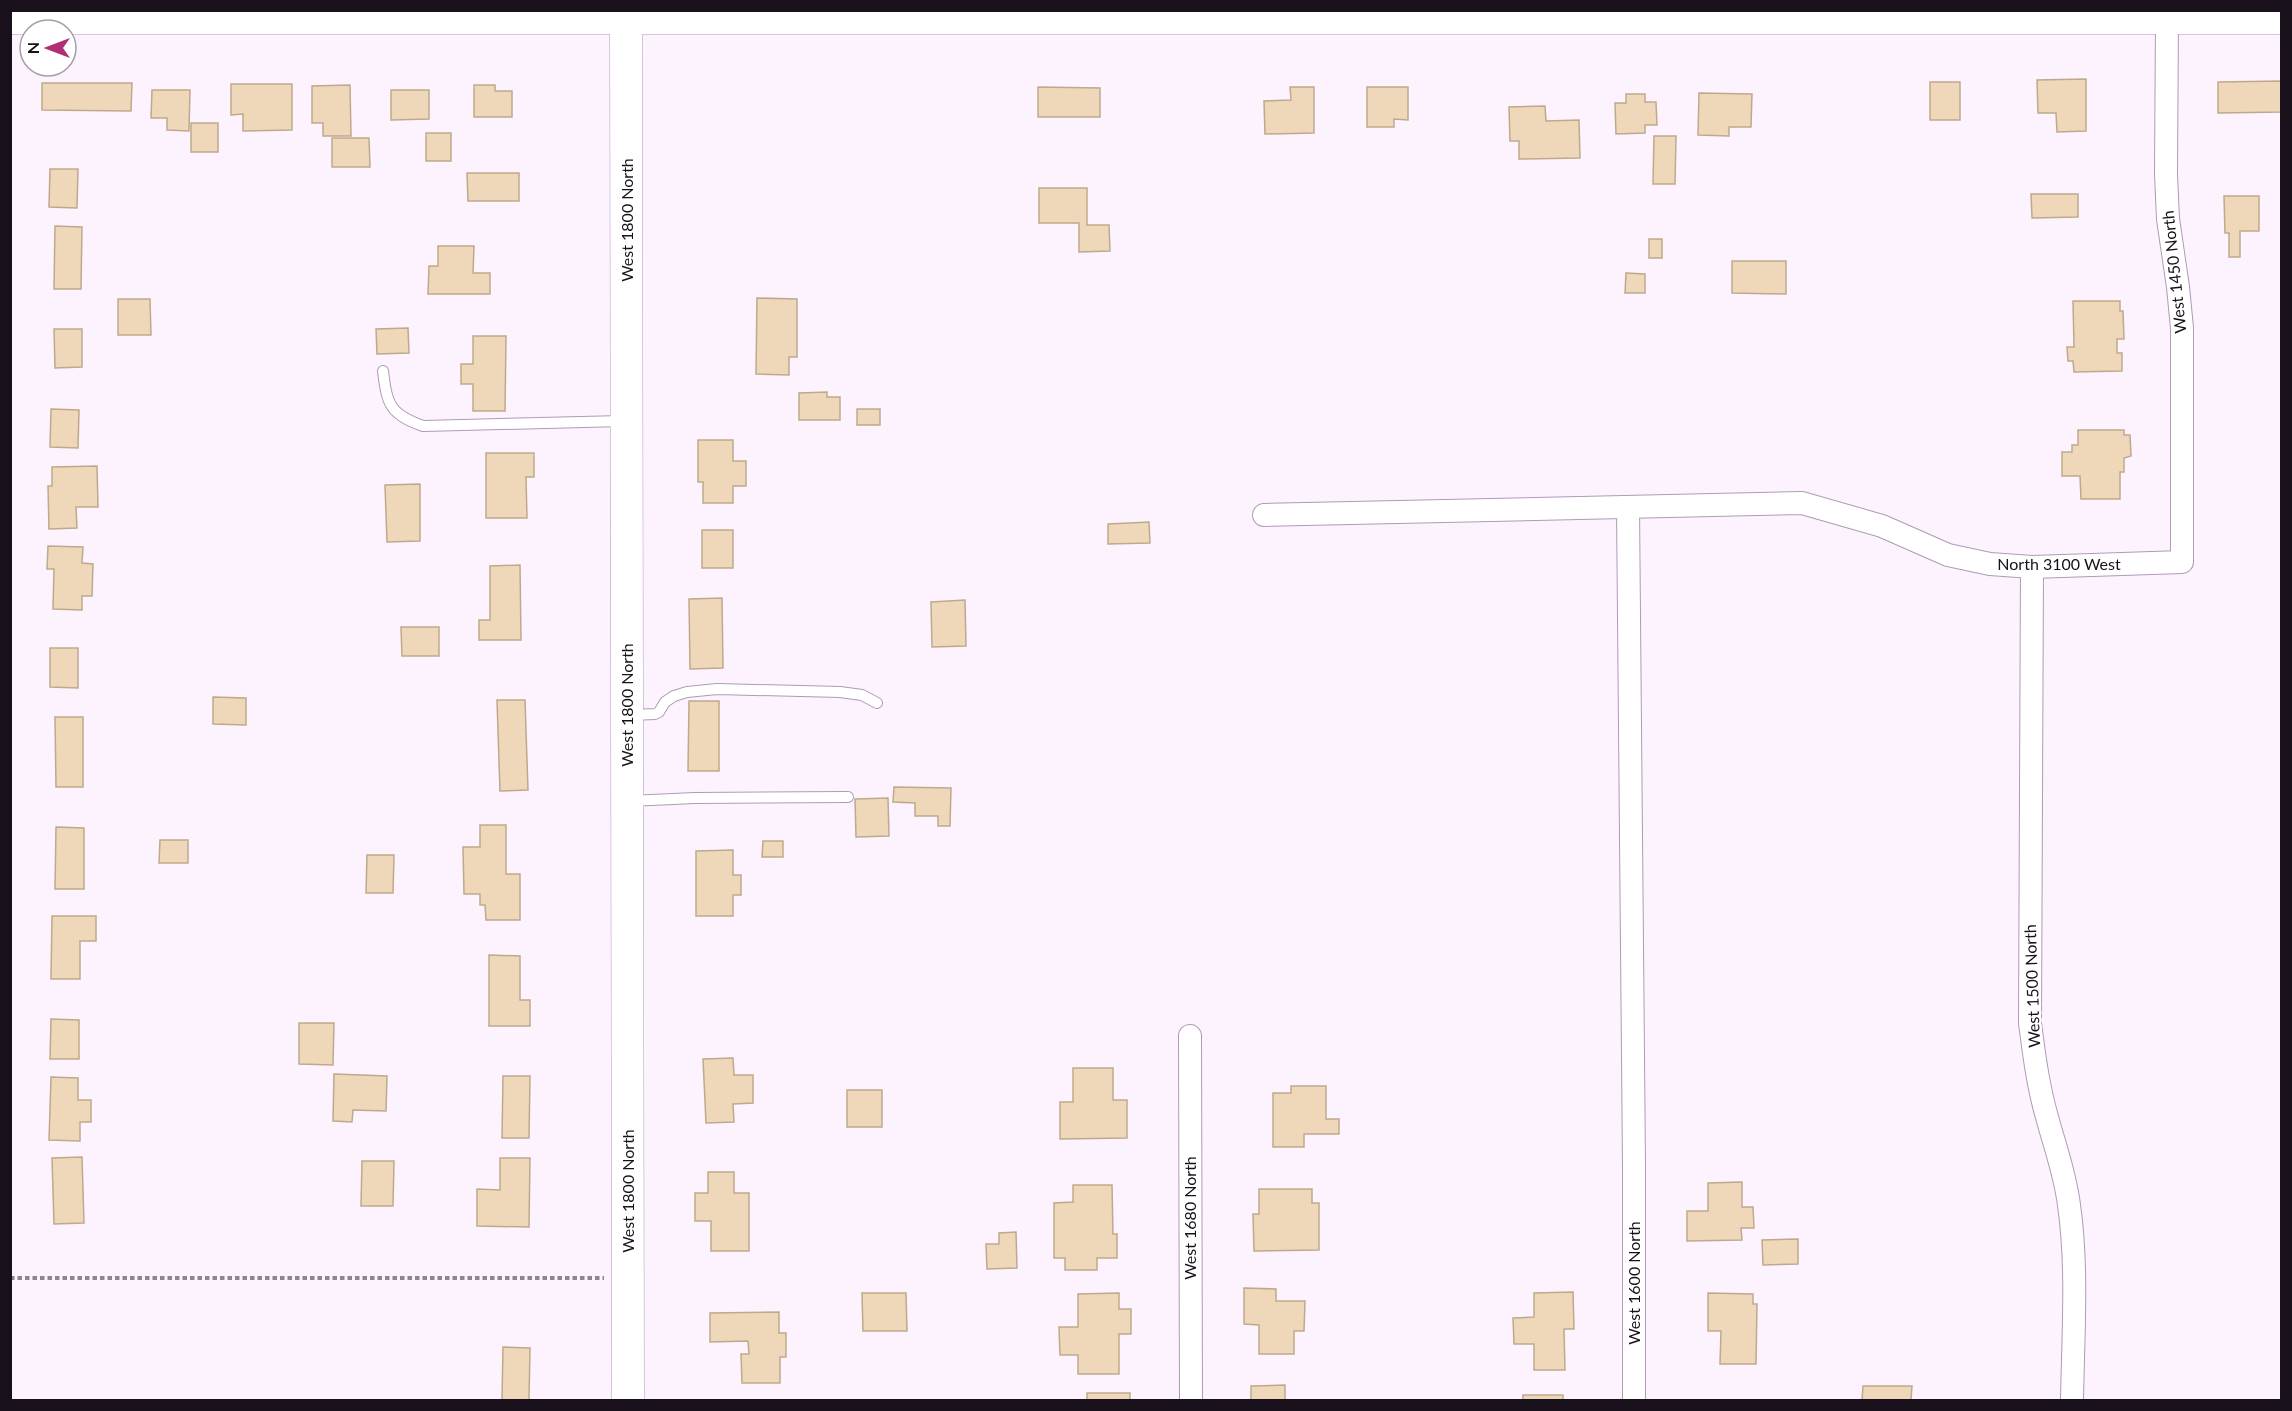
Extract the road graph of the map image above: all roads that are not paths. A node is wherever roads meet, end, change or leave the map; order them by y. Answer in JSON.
{"nodes":[{"id":1,"x":626,"y":15,"type":"edge"},
{"id":2,"x":10,"y":18,"type":"edge"},
{"id":3,"x":2167,"y":18,"type":"junction"},
{"id":4,"x":2282,"y":18,"type":"edge"},
{"id":5,"x":383,"y":372,"type":"dead end"},
{"id":6,"x":627,"y":421,"type":"junction"},
{"id":7,"x":1628,"y":507,"type":"junction"},
{"id":8,"x":1264,"y":515,"type":"dead end"},
{"id":9,"x":2182,"y":562,"type":"joint"},
{"id":10,"x":2032,"y":567,"type":"junction"},
{"id":11,"x":877,"y":703,"type":"dead end"},
{"id":12,"x":628,"y":716,"type":"junction"},
{"id":13,"x":848,"y":797,"type":"dead end"},
{"id":14,"x":627,"y":801,"type":"junction"},
{"id":15,"x":1190,"y":1036,"type":"dead end"},
{"id":16,"x":628,"y":1401,"type":"edge"},
{"id":17,"x":1191,"y":1401,"type":"edge"},
{"id":18,"x":1634,"y":1401,"type":"edge"},
{"id":19,"x":2072,"y":1401,"type":"edge"}],
"edges":[{"from":1,"to":2,"type":"main road"},
{"from":1,"to":3,"type":"main road"},
{"from":1,"to":6,"type":"main road","name":"West 1800 North"},
{"from":3,"to":4,"type":"main road"},
{"from":3,"to":9,"type":"street","name":"West 1450 North"},
{"from":5,"to":6,"type":"lane"},
{"from":6,"to":12,"type":"main road","name":"West 1800 North"},
{"from":7,"to":8,"type":"street","name":"North 3100 West"},
{"from":7,"to":10,"type":"street","name":"North 3100 West"},
{"from":7,"to":18,"type":"street","name":"West 1600 North"},
{"from":9,"to":10,"type":"street","name":"North 3100 West"},
{"from":10,"to":19,"type":"street","name":"West 1500 North"},
{"from":11,"to":12,"type":"lane"},
{"from":12,"to":14,"type":"main road","name":"West 1800 North"},
{"from":13,"to":14,"type":"lane"},
{"from":14,"to":16,"type":"main road","name":"West 1800 North"},
{"from":15,"to":17,"type":"street","name":"West 1680 North"}]}
